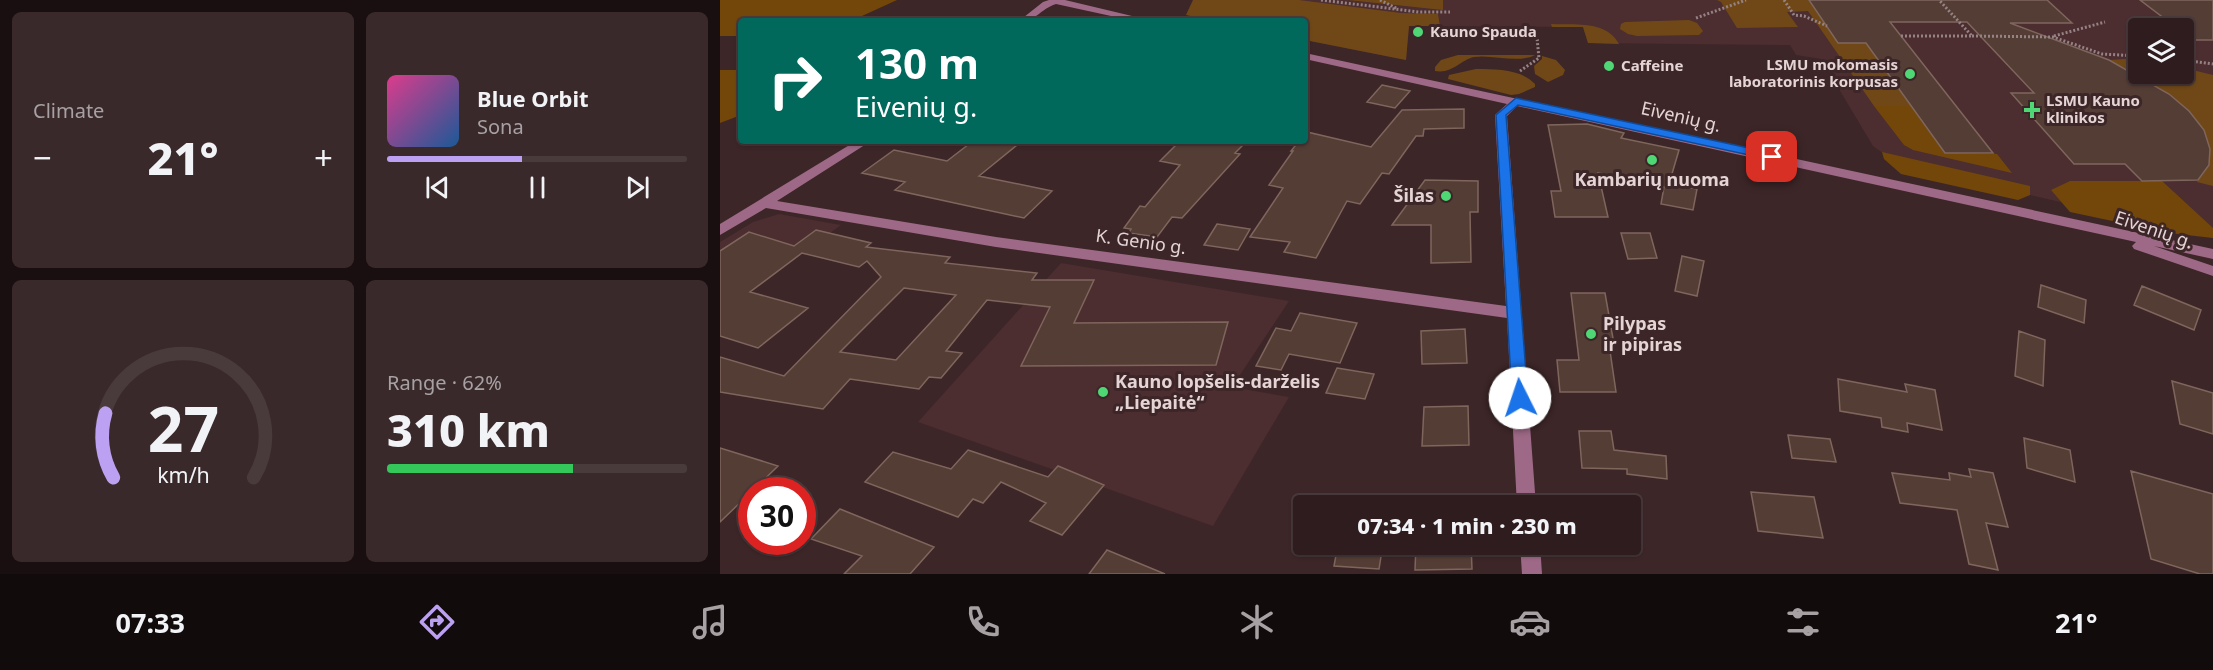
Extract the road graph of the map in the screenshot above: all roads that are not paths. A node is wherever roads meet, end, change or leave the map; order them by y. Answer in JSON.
{"nodes":[{"id":1,"x":1028,"y":18,"type":"edge"},
{"id":2,"x":1134,"y":18,"type":"edge"},
{"id":3,"x":1308,"y":57,"type":"edge"},
{"id":4,"x":1516,"y":101,"type":"junction"},
{"id":5,"x":860,"y":144,"type":"edge"},
{"id":6,"x":764,"y":203,"type":"junction"},
{"id":7,"x":2083,"y":225,"type":"junction"},
{"id":8,"x":720,"y":230,"type":"edge"},
{"id":9,"x":2213,"y":254,"type":"edge"},
{"id":10,"x":2213,"y":270,"type":"edge"},
{"id":11,"x":1514,"y":313,"type":"junction"},
{"id":12,"x":1526,"y":495,"type":"edge"},
{"id":13,"x":1531,"y":555,"type":"edge"},
{"id":14,"x":1532,"y":574,"type":"edge"}],
"edges":[{"from":1,"to":2,"type":"street"},
{"from":3,"to":4,"type":"street","name":"Eivenių g."},
{"from":4,"to":7,"type":"street","name":"Eivenių g."},
{"from":4,"to":11,"type":"street"},
{"from":5,"to":6,"type":"street"},
{"from":6,"to":8,"type":"street"},
{"from":6,"to":11,"type":"street","name":"K. Genio g."},
{"from":7,"to":9,"type":"street","name":"Eivenių g."},
{"from":7,"to":10,"type":"street","name":"Eivenių g."},
{"from":11,"to":12,"type":"street"},
{"from":13,"to":14,"type":"street"}]}
